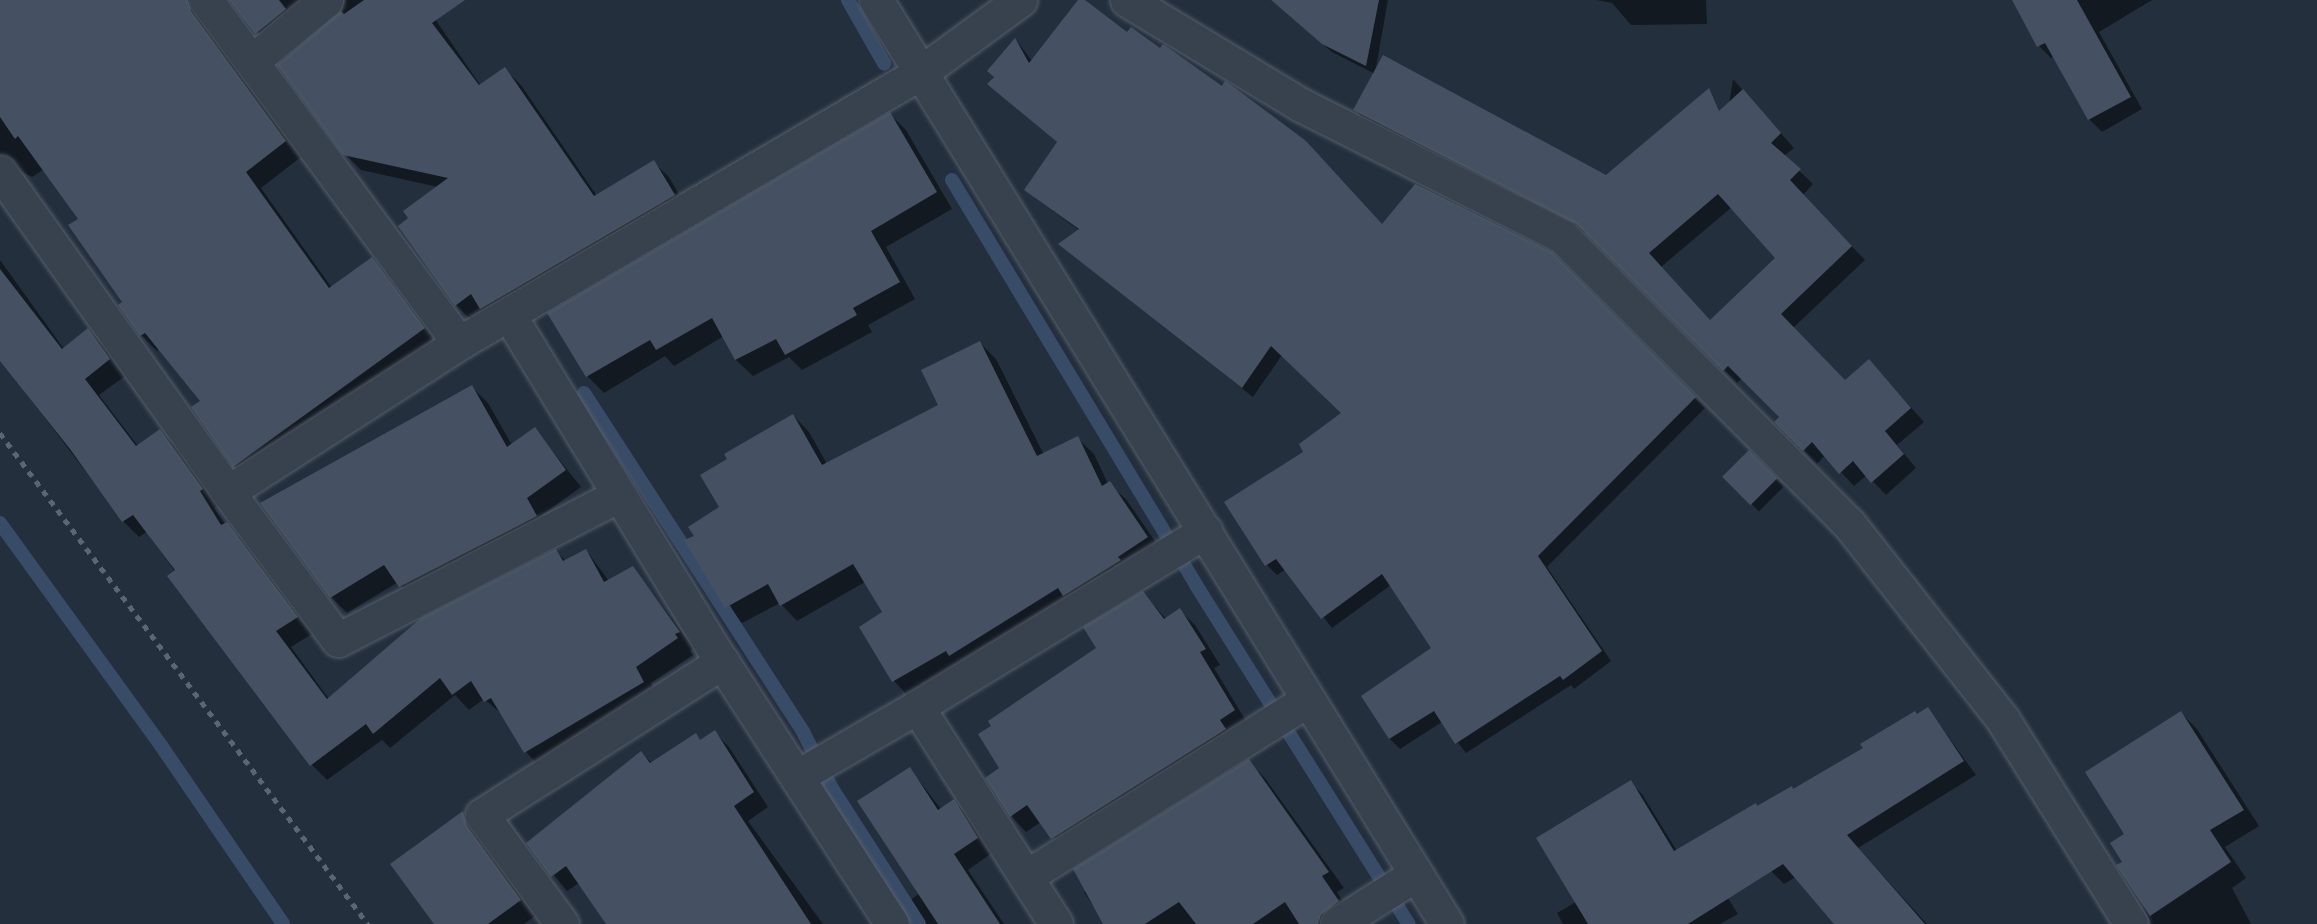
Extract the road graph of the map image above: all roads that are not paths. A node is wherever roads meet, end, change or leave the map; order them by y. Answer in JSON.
{"nodes":[{"id":1,"x":206,"y":0,"type":"edge"},
{"id":2,"x":326,"y":0,"type":"edge"},
{"id":3,"x":876,"y":0,"type":"edge"},
{"id":4,"x":1020,"y":0,"type":"edge"},
{"id":5,"x":1127,"y":0,"type":"edge"},
{"id":6,"x":252,"y":61,"type":"junction"},
{"id":7,"x":920,"y":73,"type":"junction"},
{"id":8,"x":0,"y":172,"type":"edge"},
{"id":9,"x":509,"y":315,"type":"junction"},
{"id":10,"x":459,"y":343,"type":"junction"},
{"id":11,"x":228,"y":492,"type":"junction"},
{"id":12,"x":617,"y":495,"type":"junction"},
{"id":13,"x":1184,"y":544,"type":"junction"},
{"id":14,"x":722,"y":662,"type":"junction"},
{"id":15,"x":917,"y":707,"type":"junction"},
{"id":16,"x":1288,"y":712,"type":"junction"},
{"id":17,"x":814,"y":767,"type":"junction"},
{"id":18,"x":1027,"y":876,"type":"junction"},
{"id":19,"x":1408,"y":879,"type":"junction"},
{"id":20,"x":562,"y":924,"type":"edge"},
{"id":21,"x":892,"y":924,"type":"edge"},
{"id":22,"x":1056,"y":924,"type":"edge"},
{"id":23,"x":1337,"y":924,"type":"edge"},
{"id":24,"x":1447,"y":924,"type":"edge"},
{"id":25,"x":2131,"y":924,"type":"edge"}],
"edges":[{"from":1,"to":6,"type":"street"},
{"from":2,"to":6,"type":"street"},
{"from":3,"to":7,"type":"street"},
{"from":4,"to":7,"type":"street"},
{"from":5,"to":25,"type":"street"},
{"from":6,"to":10,"type":"street"},
{"from":7,"to":9,"type":"street"},
{"from":7,"to":13,"type":"street"},
{"from":8,"to":11,"type":"street"},
{"from":9,"to":10,"type":"street"},
{"from":9,"to":12,"type":"street"},
{"from":10,"to":11,"type":"street"},
{"from":11,"to":12,"type":"street"},
{"from":12,"to":14,"type":"street"},
{"from":13,"to":15,"type":"street"},
{"from":13,"to":16,"type":"street"},
{"from":14,"to":17,"type":"street"},
{"from":14,"to":20,"type":"street"},
{"from":15,"to":17,"type":"street"},
{"from":15,"to":18,"type":"street"},
{"from":16,"to":18,"type":"street"},
{"from":16,"to":19,"type":"street"},
{"from":17,"to":21,"type":"street"},
{"from":18,"to":22,"type":"street"},
{"from":19,"to":23,"type":"street"},
{"from":19,"to":24,"type":"street"}]}
